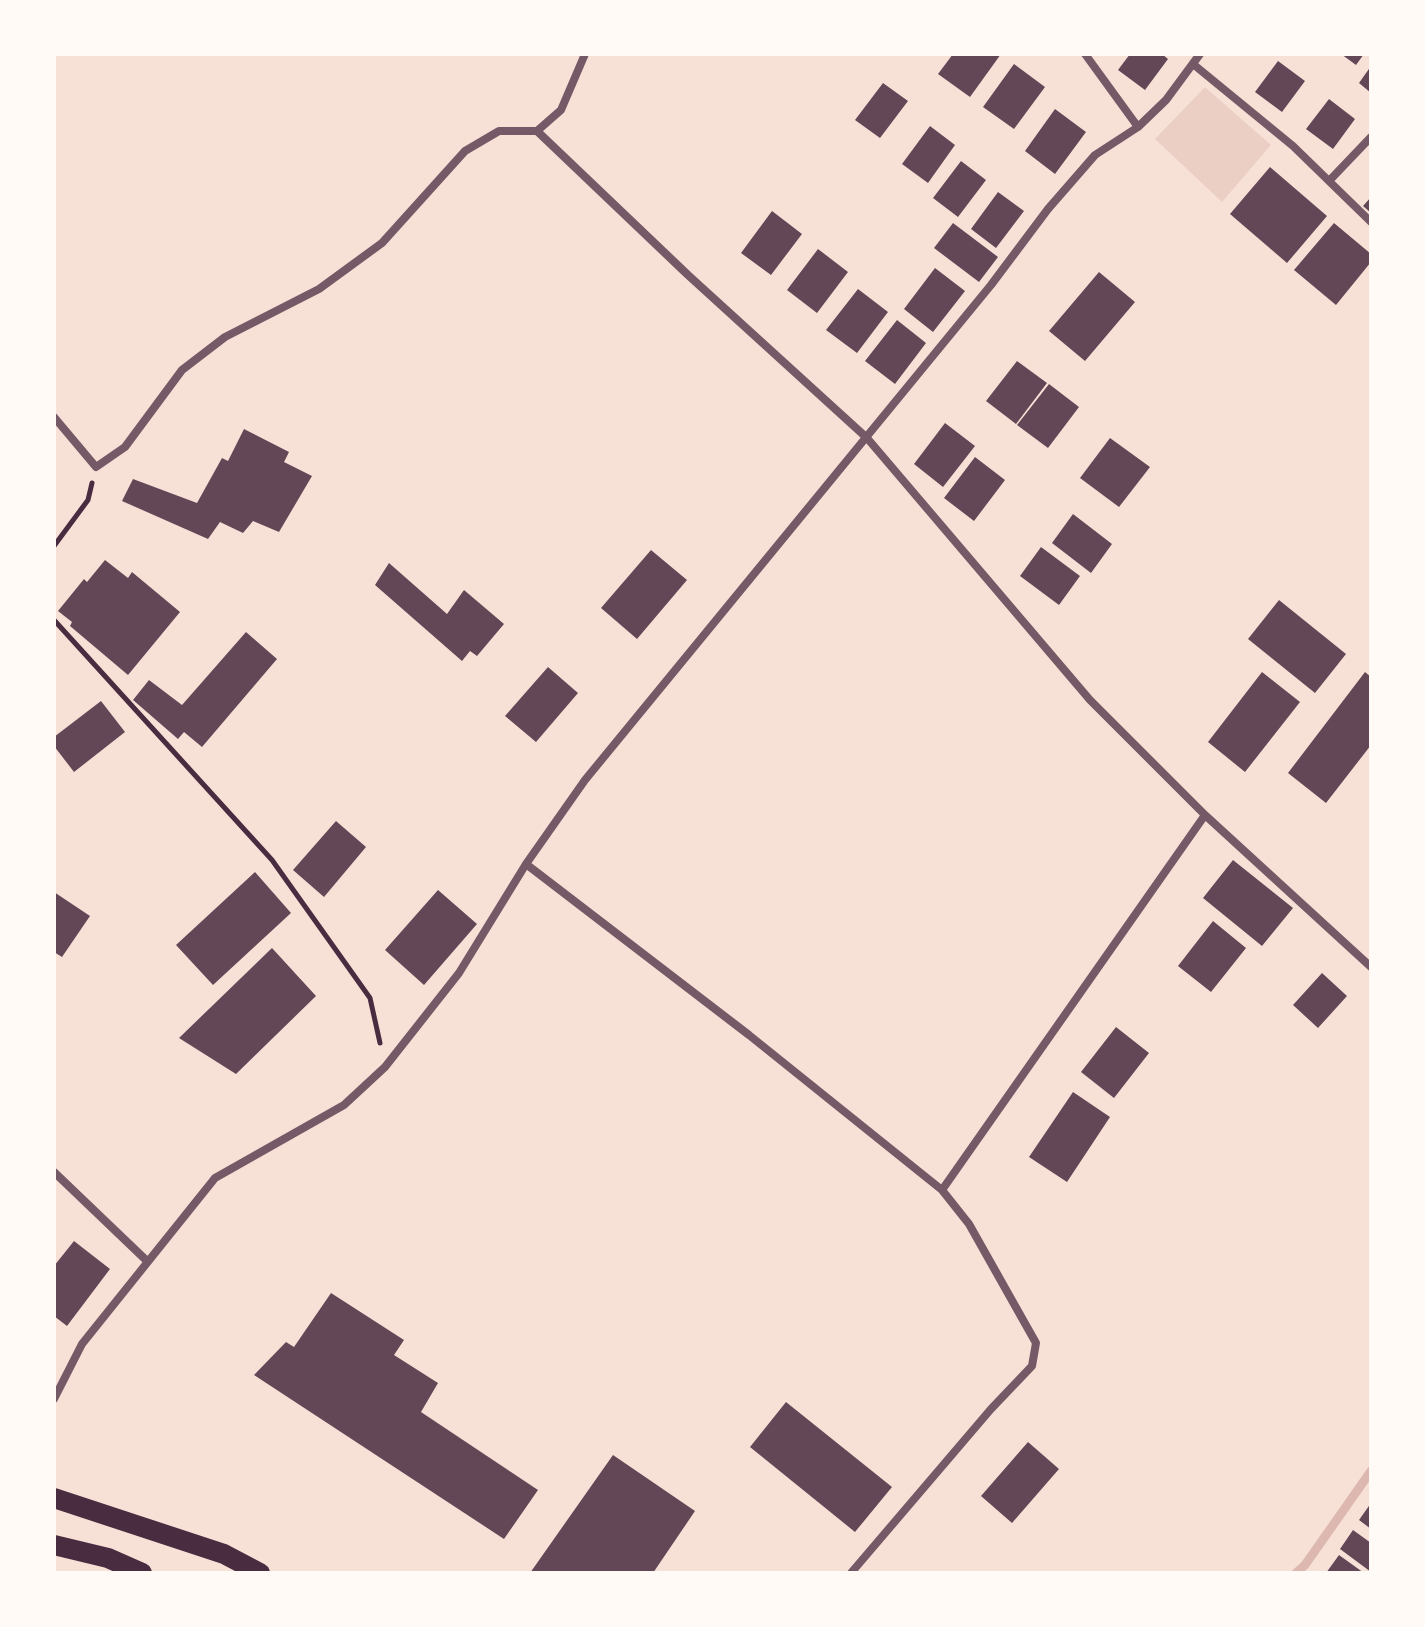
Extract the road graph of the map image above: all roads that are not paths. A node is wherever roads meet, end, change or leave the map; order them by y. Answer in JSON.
{"nodes":[{"id":1,"x":585,"y":54,"type":"edge"},
{"id":2,"x":1085,"y":54,"type":"edge"},
{"id":3,"x":1200,"y":54,"type":"edge"},
{"id":4,"x":1193,"y":64,"type":"junction"},
{"id":5,"x":1138,"y":127,"type":"junction"},
{"id":6,"x":537,"y":131,"type":"junction"},
{"id":7,"x":1371,"y":137,"type":"edge"},
{"id":8,"x":1329,"y":181,"type":"junction"},
{"id":9,"x":1371,"y":222,"type":"edge"},
{"id":10,"x":54,"y":417,"type":"edge"},
{"id":11,"x":867,"y":438,"type":"junction"},
{"id":12,"x":1205,"y":815,"type":"junction"},
{"id":13,"x":526,"y":864,"type":"junction"},
{"id":14,"x":1371,"y":967,"type":"edge"},
{"id":15,"x":54,"y":1172,"type":"edge"},
{"id":16,"x":942,"y":1190,"type":"junction"},
{"id":17,"x":147,"y":1261,"type":"junction"},
{"id":18,"x":54,"y":1399,"type":"edge"},
{"id":19,"x":54,"y":1498,"type":"edge"},
{"id":20,"x":54,"y":1545,"type":"edge"},
{"id":21,"x":142,"y":1573,"type":"edge"},
{"id":22,"x":260,"y":1573,"type":"edge"},
{"id":23,"x":851,"y":1573,"type":"edge"}],
"edges":[{"from":1,"to":6,"type":"street"},
{"from":2,"to":5,"type":"street"},
{"from":3,"to":4,"type":"street"},
{"from":4,"to":5,"type":"street"},
{"from":4,"to":8,"type":"street"},
{"from":5,"to":11,"type":"street"},
{"from":6,"to":10,"type":"street"},
{"from":6,"to":11,"type":"street"},
{"from":7,"to":8,"type":"street"},
{"from":8,"to":9,"type":"street"},
{"from":11,"to":12,"type":"street"},
{"from":11,"to":13,"type":"street"},
{"from":12,"to":14,"type":"street"},
{"from":12,"to":16,"type":"street"},
{"from":13,"to":16,"type":"street"},
{"from":13,"to":17,"type":"street"},
{"from":15,"to":17,"type":"street"},
{"from":16,"to":23,"type":"street"},
{"from":17,"to":18,"type":"street"},
{"from":19,"to":22,"type":"main road"},
{"from":20,"to":21,"type":"main road"}]}
